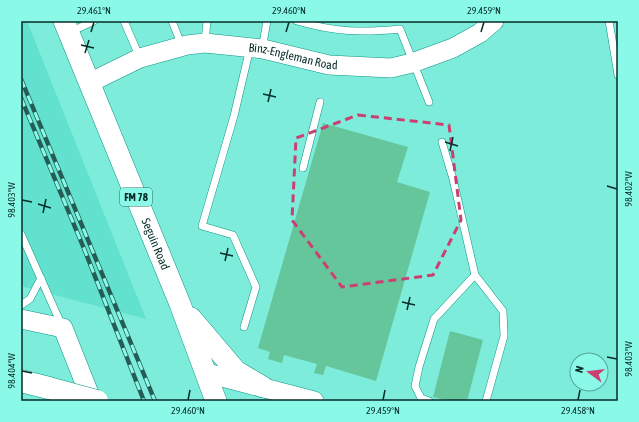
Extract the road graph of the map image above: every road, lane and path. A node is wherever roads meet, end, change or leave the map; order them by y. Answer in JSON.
{"nodes":[{"id":1,"x":94,"y":21,"type":"edge"},
{"id":2,"x":124,"y":21,"type":"edge"},
{"id":3,"x":172,"y":21,"type":"edge"},
{"id":4,"x":207,"y":21,"type":"edge"},
{"id":5,"x":267,"y":21,"type":"edge"},
{"id":6,"x":297,"y":21,"type":"edge"},
{"id":7,"x":494,"y":21,"type":"edge"},
{"id":8,"x":609,"y":21,"type":"edge"},
{"id":9,"x":313,"y":23,"type":"edge"},
{"id":10,"x":66,"y":27,"type":"edge"},
{"id":11,"x":205,"y":43,"type":"junction"},
{"id":12,"x":182,"y":46,"type":"junction"},
{"id":13,"x":256,"y":49,"type":"junction"},
{"id":14,"x":140,"y":58,"type":"junction"},
{"id":15,"x":414,"y":62,"type":"junction"},
{"id":16,"x":618,"y":75,"type":"edge"},
{"id":17,"x":89,"y":83,"type":"junction"},
{"id":18,"x":320,"y":102,"type":"dead end"},
{"id":19,"x":429,"y":102,"type":"dead end"},
{"id":20,"x":442,"y":142,"type":"dead end"},
{"id":21,"x":304,"y":168,"type":"dead end"},
{"id":22,"x":21,"y":234,"type":"edge"},
{"id":23,"x":475,"y":275,"type":"junction"},
{"id":24,"x":41,"y":278,"type":"junction"},
{"id":25,"x":180,"y":304,"type":"junction"},
{"id":26,"x":21,"y":305,"type":"edge"},
{"id":27,"x":21,"y":318,"type":"edge"},
{"id":28,"x":244,"y":327,"type":"dead end"},
{"id":29,"x":63,"y":328,"type":"junction"},
{"id":30,"x":207,"y":373,"type":"junction"},
{"id":31,"x":21,"y":381,"type":"edge"},
{"id":32,"x":263,"y":387,"type":"junction"},
{"id":33,"x":92,"y":401,"type":"edge"},
{"id":34,"x":98,"y":401,"type":"edge"},
{"id":35,"x":216,"y":401,"type":"edge"},
{"id":36,"x":314,"y":401,"type":"edge"},
{"id":37,"x":429,"y":401,"type":"edge"},
{"id":38,"x":486,"y":401,"type":"edge"}],
"edges":[{"from":1,"to":10,"type":"lane"},
{"from":2,"to":14,"type":"lane"},
{"from":3,"to":12,"type":"lane"},
{"from":4,"to":11,"type":"lane"},
{"from":5,"to":13,"type":"lane"},
{"from":6,"to":9,"type":"lane"},
{"from":7,"to":15,"type":"street","name":"Binz-Engleman Road"},
{"from":8,"to":16,"type":"lane"},
{"from":9,"to":15,"type":"lane"},
{"from":10,"to":17,"type":"main road","name":"Seguin Road","number":"FM 78"},
{"from":11,"to":12,"type":"street","name":"Binz-Engleman Road"},
{"from":11,"to":13,"type":"street","name":"Binz-Engleman Road"},
{"from":12,"to":14,"type":"street","name":"Binz-Engleman Road"},
{"from":13,"to":15,"type":"street","name":"Binz-Engleman Road"},
{"from":13,"to":28,"type":"lane"},
{"from":14,"to":17,"type":"street","name":"Binz-Engleman Road"},
{"from":15,"to":19,"type":"lane"},
{"from":17,"to":25,"type":"main road","name":"Seguin Road","number":"FM 78"},
{"from":18,"to":21,"type":"lane"},
{"from":20,"to":23,"type":"lane"},
{"from":22,"to":24,"type":"lane"},
{"from":23,"to":37,"type":"lane"},
{"from":23,"to":38,"type":"lane"},
{"from":24,"to":26,"type":"lane"},
{"from":24,"to":29,"type":"lane"},
{"from":25,"to":30,"type":"main road","name":"Seguin Road","number":"FM 78"},
{"from":25,"to":32,"type":"main road"},
{"from":27,"to":29,"type":"street"},
{"from":29,"to":33,"type":"street"},
{"from":30,"to":32,"type":"street"},
{"from":30,"to":35,"type":"main road","name":"Seguin Road","number":"FM 78"},
{"from":31,"to":34,"type":"highway","bridge":true},
{"from":32,"to":36,"type":"street"}]}
